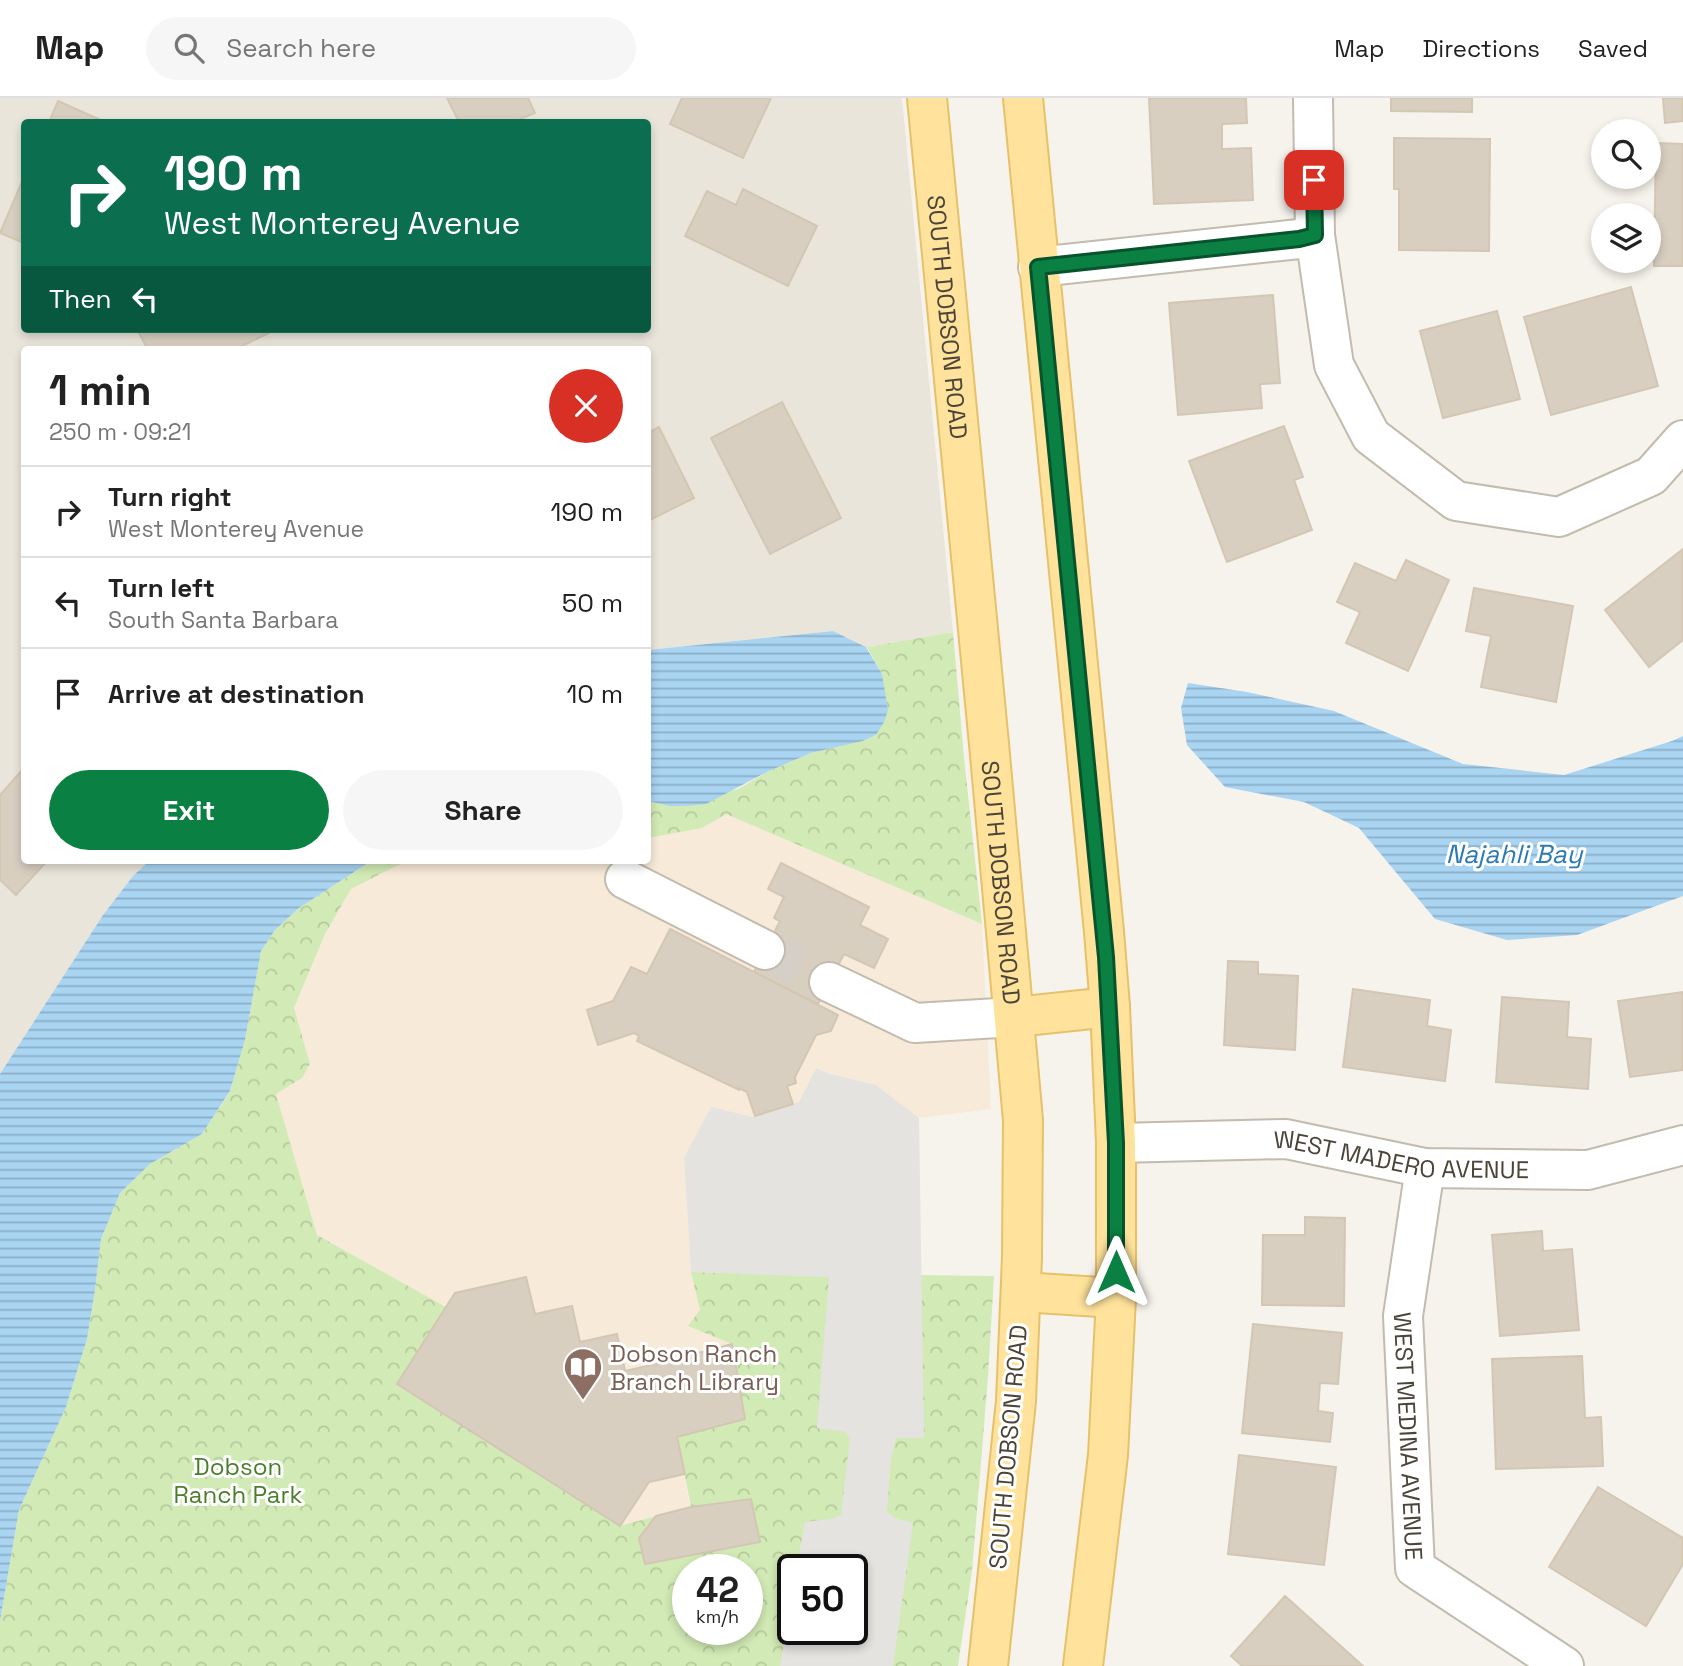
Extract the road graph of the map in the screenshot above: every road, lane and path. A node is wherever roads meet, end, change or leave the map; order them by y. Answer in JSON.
{"nodes":[{"id":1,"x":927,"y":98,"type":"edge"},
{"id":2,"x":1023,"y":98,"type":"edge"},
{"id":3,"x":1312,"y":98,"type":"edge"},
{"id":4,"x":1315,"y":235,"type":"junction"},
{"id":5,"x":1038,"y":267,"type":"junction"},
{"id":6,"x":1683,"y":440,"type":"edge"},
{"id":7,"x":625,"y":879,"type":"dead end"},
{"id":8,"x":765,"y":950,"type":"tunnel mouth"},
{"id":9,"x":829,"y":982,"type":"tunnel mouth"},
{"id":10,"x":1110,"y":1007,"type":"junction"},
{"id":11,"x":1015,"y":1017,"type":"junction"},
{"id":12,"x":1116,"y":1143,"type":"junction"},
{"id":13,"x":1683,"y":1145,"type":"edge"},
{"id":14,"x":1425,"y":1168,"type":"junction"},
{"id":15,"x":1021,"y":1292,"type":"junction"},
{"id":16,"x":1116,"y":1298,"type":"junction"},
{"id":17,"x":988,"y":1666,"type":"edge"},
{"id":18,"x":1083,"y":1666,"type":"edge"},
{"id":19,"x":1564,"y":1666,"type":"edge"}],
"edges":[{"from":1,"to":11,"type":"main road","name":"SOUTH DOBSON ROAD"},
{"from":2,"to":5,"type":"main road"},
{"from":3,"to":4,"type":"street"},
{"from":4,"to":5,"type":"street"},
{"from":4,"to":6,"type":"street"},
{"from":5,"to":10,"type":"main road"},
{"from":7,"to":8,"type":"street"},
{"from":9,"to":11,"type":"street"},
{"from":10,"to":11,"type":"main road"},
{"from":10,"to":12,"type":"main road"},
{"from":11,"to":15,"type":"main road","name":"SOUTH DOBSON ROAD"},
{"from":12,"to":14,"type":"street","name":"WEST MADERO AVENUE"},
{"from":12,"to":16,"type":"main road"},
{"from":13,"to":14,"type":"street","name":"WEST MADERO AVENUE"},
{"from":14,"to":19,"type":"street","name":"WEST MEDINA AVENUE"},
{"from":15,"to":16,"type":"main road"},
{"from":15,"to":17,"type":"main road","name":"SOUTH DOBSON ROAD"},
{"from":16,"to":18,"type":"main road"}]}
